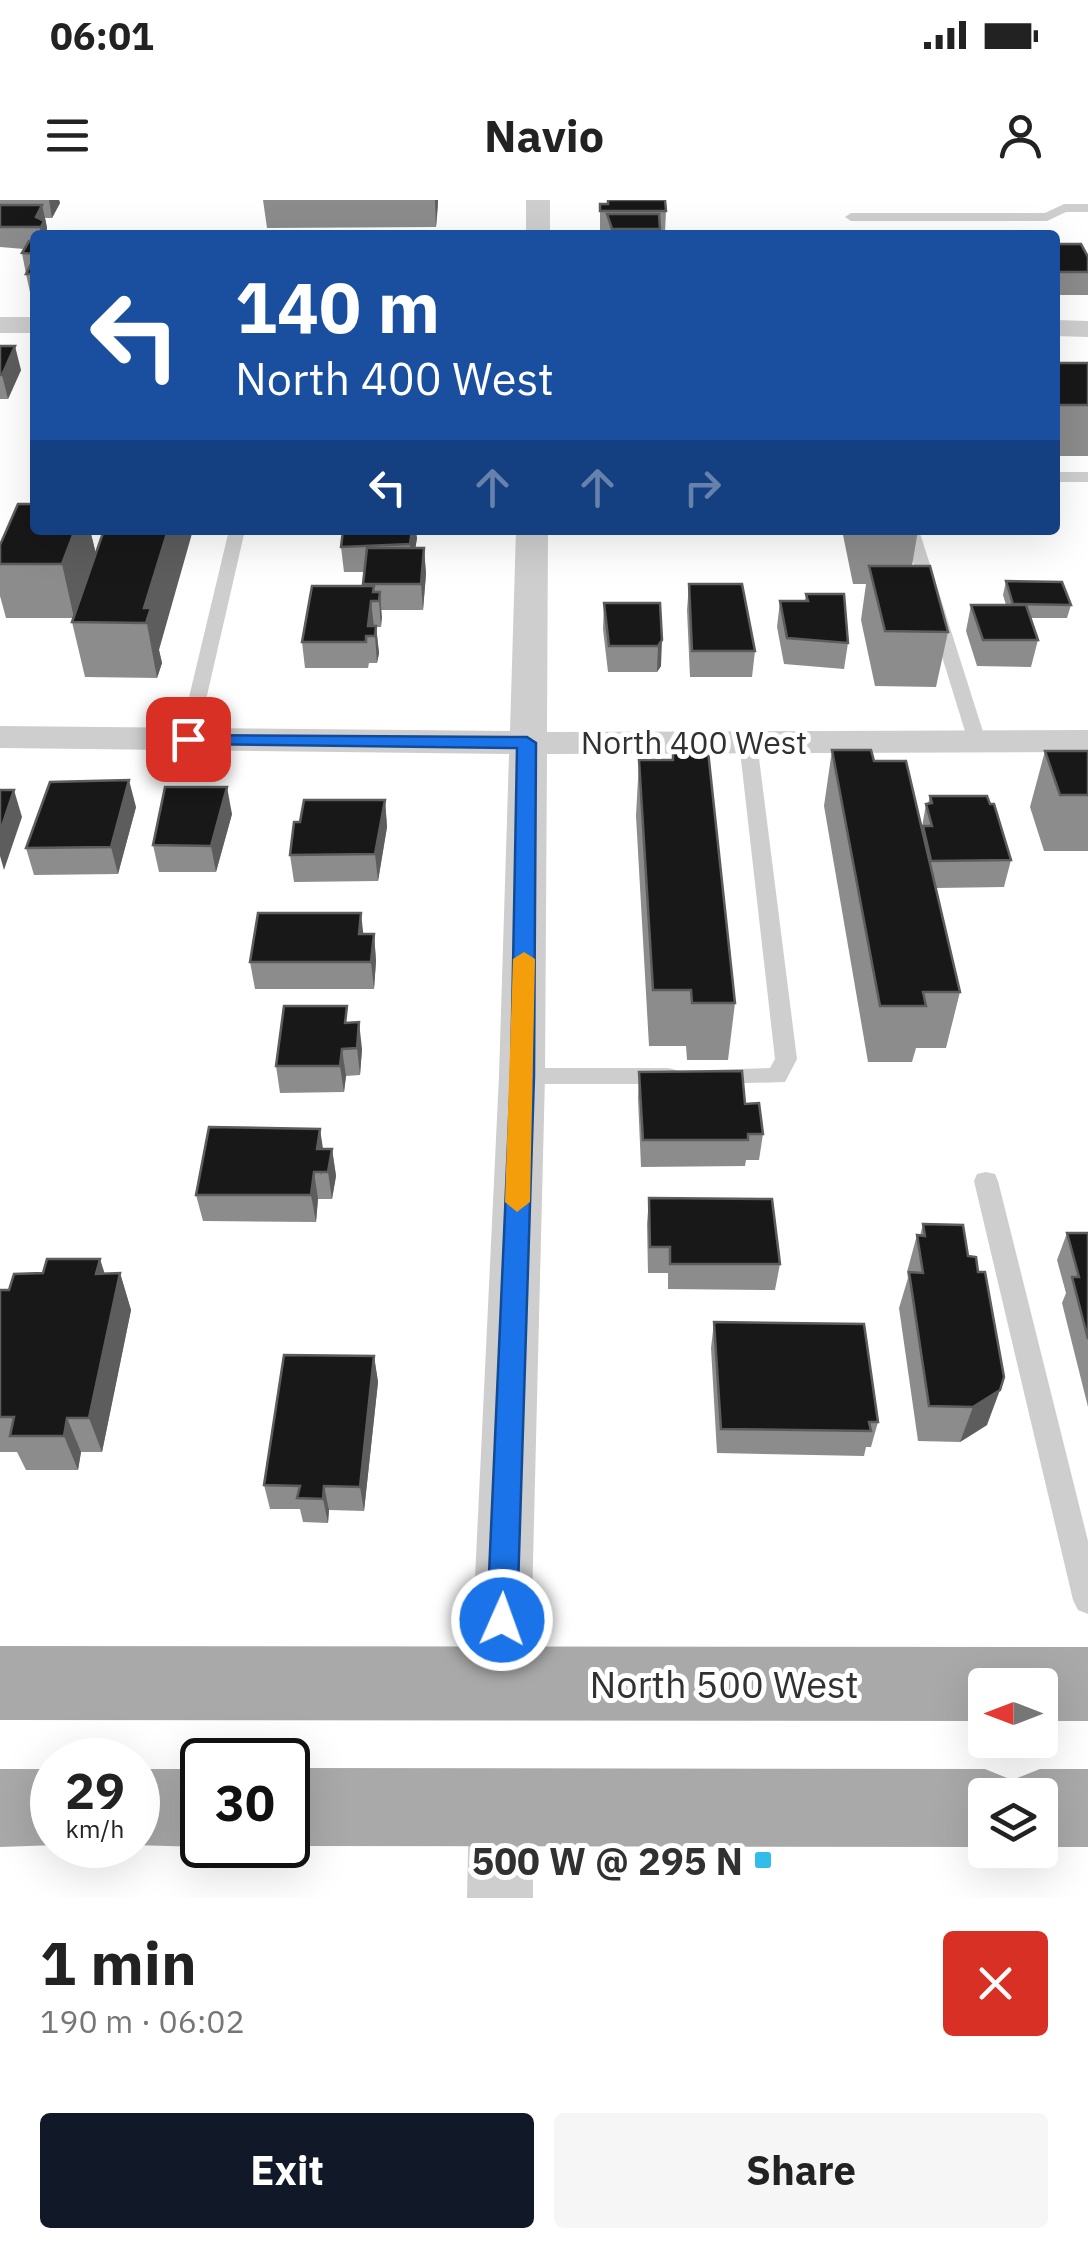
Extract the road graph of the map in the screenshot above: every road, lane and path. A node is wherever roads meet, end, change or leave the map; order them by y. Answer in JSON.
{"nodes":[{"id":1,"x":538,"y":200,"type":"edge"},
{"id":2,"x":1088,"y":208,"type":"edge"},
{"id":3,"x":851,"y":217,"type":"dead end"},
{"id":4,"x":538,"y":230,"type":"edge"},
{"id":5,"x":0,"y":325,"type":"edge"},
{"id":6,"x":30,"y":325,"type":"edge"},
{"id":7,"x":1060,"y":328,"type":"edge"},
{"id":8,"x":1088,"y":329,"type":"edge"},
{"id":9,"x":1060,"y":477,"type":"edge"},
{"id":10,"x":1088,"y":477,"type":"edge"},
{"id":11,"x":236,"y":535,"type":"edge"},
{"id":12,"x":532,"y":535,"type":"edge"},
{"id":13,"x":913,"y":535,"type":"edge"},
{"id":14,"x":0,"y":736,"type":"edge"},
{"id":15,"x":188,"y":739,"type":"junction"},
{"id":16,"x":1088,"y":741,"type":"edge"},
{"id":17,"x":748,"y":742,"type":"junction"},
{"id":18,"x":977,"y":742,"type":"junction"},
{"id":19,"x":527,"y":743,"type":"junction"},
{"id":20,"x":522,"y":1076,"type":"junction"},
{"id":21,"x":986,"y":1182,"type":"dead end"},
{"id":22,"x":1088,"y":1600,"type":"edge"},
{"id":23,"x":0,"y":1683,"type":"edge"},
{"id":24,"x":500,"y":1683,"type":"junction"},
{"id":25,"x":1088,"y":1684,"type":"edge"},
{"id":26,"x":310,"y":1807,"type":"edge"},
{"id":27,"x":501,"y":1807,"type":"junction"},
{"id":28,"x":0,"y":1808,"type":"edge"},
{"id":29,"x":30,"y":1808,"type":"edge"},
{"id":30,"x":968,"y":1808,"type":"edge"},
{"id":31,"x":1058,"y":1808,"type":"edge"},
{"id":32,"x":1088,"y":1808,"type":"edge"},
{"id":33,"x":500,"y":1898,"type":"edge"}],
"edges":[{"from":1,"to":4,"type":"street"},
{"from":2,"to":3,"type":"lane"},
{"from":5,"to":6,"type":"street"},
{"from":7,"to":8,"type":"street"},
{"from":9,"to":10,"type":"lane"},
{"from":11,"to":15,"type":"lane"},
{"from":12,"to":19,"type":"street"},
{"from":13,"to":18,"type":"lane"},
{"from":14,"to":15,"type":"street","name":"North 400 West"},
{"from":15,"to":19,"type":"street","name":"North 400 West"},
{"from":16,"to":18,"type":"street","name":"North 400 West"},
{"from":17,"to":18,"type":"street","name":"North 400 West"},
{"from":17,"to":19,"type":"street","name":"North 400 West"},
{"from":17,"to":20,"type":"lane"},
{"from":19,"to":20,"type":"street"},
{"from":20,"to":24,"type":"street"},
{"from":21,"to":22,"type":"lane"},
{"from":23,"to":24,"type":"main road","name":"North 500 West"},
{"from":24,"to":25,"type":"main road","name":"North 500 West"},
{"from":26,"to":27,"type":"main road"},
{"from":27,"to":30,"type":"main road"},
{"from":27,"to":33,"type":"street"},
{"from":28,"to":29,"type":"main road"},
{"from":31,"to":32,"type":"main road"}]}
